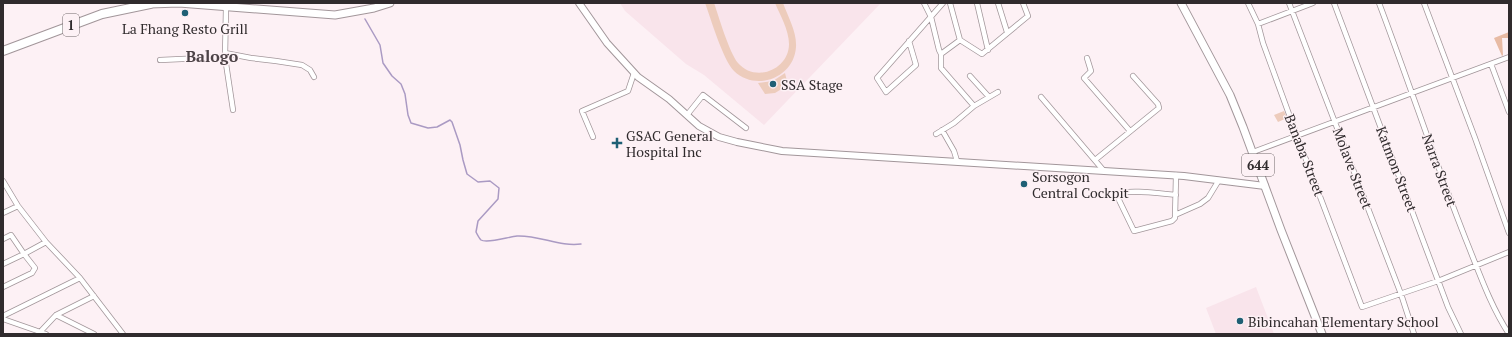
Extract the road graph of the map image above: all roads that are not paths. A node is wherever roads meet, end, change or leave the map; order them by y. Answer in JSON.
{"nodes":[{"id":1,"x":390,"y":3,"type":"edge"},
{"id":2,"x":579,"y":3,"type":"edge"},
{"id":3,"x":924,"y":3,"type":"edge"},
{"id":4,"x":943,"y":3,"type":"edge"},
{"id":5,"x":950,"y":3,"type":"edge"},
{"id":6,"x":976,"y":3,"type":"edge"},
{"id":7,"x":998,"y":3,"type":"edge"},
{"id":8,"x":1023,"y":3,"type":"edge"},
{"id":9,"x":1181,"y":3,"type":"edge"},
{"id":10,"x":1248,"y":3,"type":"edge"},
{"id":11,"x":1289,"y":3,"type":"edge"},
{"id":12,"x":1313,"y":3,"type":"edge"},
{"id":13,"x":1334,"y":3,"type":"edge"},
{"id":14,"x":1379,"y":3,"type":"edge"},
{"id":15,"x":1424,"y":3,"type":"edge"},
{"id":16,"x":145,"y":4,"type":"edge"},
{"id":17,"x":226,"y":7,"type":"junction"},
{"id":18,"x":1293,"y":11,"type":"junction"},
{"id":19,"x":931,"y":16,"type":"junction"},
{"id":20,"x":1258,"y":24,"type":"junction"},
{"id":21,"x":1007,"y":32,"type":"junction"},
{"id":22,"x":960,"y":40,"type":"junction"},
{"id":23,"x":909,"y":41,"type":"junction"},
{"id":24,"x":988,"y":50,"type":"junction"},
{"id":25,"x":3,"y":51,"type":"edge"},
{"id":26,"x":942,"y":54,"type":"junction"},
{"id":27,"x":225,"y":55,"type":"junction"},
{"id":28,"x":1509,"y":57,"type":"edge"},
{"id":29,"x":1087,"y":58,"type":"dead end"},
{"id":30,"x":160,"y":60,"type":"dead end"},
{"id":31,"x":1491,"y":64,"type":"junction"},
{"id":32,"x":634,"y":73,"type":"junction"},
{"id":33,"x":970,"y":76,"type":"dead end"},
{"id":34,"x":1132,"y":76,"type":"dead end"},
{"id":35,"x":314,"y":77,"type":"dead end"},
{"id":36,"x":1452,"y":78,"type":"junction"},
{"id":37,"x":998,"y":92,"type":"dead end"},
{"id":38,"x":1413,"y":93,"type":"junction"},
{"id":39,"x":989,"y":97,"type":"junction"},
{"id":40,"x":1041,"y":97,"type":"dead end"},
{"id":41,"x":974,"y":106,"type":"junction"},
{"id":42,"x":1374,"y":108,"type":"junction"},
{"id":43,"x":233,"y":110,"type":"dead end"},
{"id":44,"x":1509,"y":112,"type":"edge"},
{"id":45,"x":687,"y":115,"type":"junction"},
{"id":46,"x":1335,"y":122,"type":"junction"},
{"id":47,"x":746,"y":128,"type":"dead end"},
{"id":48,"x":942,"y":130,"type":"junction"},
{"id":49,"x":1130,"y":132,"type":"junction"},
{"id":50,"x":936,"y":134,"type":"dead end"},
{"id":51,"x":1297,"y":136,"type":"junction"},
{"id":52,"x":592,"y":137,"type":"dead end"},
{"id":53,"x":1253,"y":152,"type":"junction"},
{"id":54,"x":1095,"y":160,"type":"junction"},
{"id":55,"x":957,"y":161,"type":"junction"},
{"id":56,"x":1104,"y":171,"type":"junction"},
{"id":57,"x":1176,"y":175,"type":"junction"},
{"id":58,"x":1219,"y":180,"type":"junction"},
{"id":59,"x":3,"y":182,"type":"edge"},
{"id":60,"x":1265,"y":186,"type":"junction"},
{"id":61,"x":1176,"y":195,"type":"junction"},
{"id":62,"x":18,"y":206,"type":"junction"},
{"id":63,"x":3,"y":213,"type":"edge"},
{"id":64,"x":1175,"y":216,"type":"junction"},
{"id":65,"x":1509,"y":233,"type":"edge"},
{"id":66,"x":3,"y":239,"type":"edge"},
{"id":67,"x":46,"y":242,"type":"junction"},
{"id":68,"x":1509,"y":252,"type":"edge"},
{"id":69,"x":24,"y":254,"type":"junction"},
{"id":70,"x":3,"y":264,"type":"edge"},
{"id":71,"x":1476,"y":266,"type":"junction"},
{"id":72,"x":80,"y":278,"type":"junction"},
{"id":73,"x":1438,"y":281,"type":"junction"},
{"id":74,"x":3,"y":287,"type":"edge"},
{"id":75,"x":1401,"y":294,"type":"junction"},
{"id":76,"x":94,"y":296,"type":"junction"},
{"id":77,"x":56,"y":315,"type":"junction"},
{"id":78,"x":3,"y":316,"type":"edge"},
{"id":79,"x":3,"y":319,"type":"edge"},
{"id":80,"x":41,"y":331,"type":"junction"},
{"id":81,"x":46,"y":334,"type":"edge"},
{"id":82,"x":94,"y":334,"type":"edge"},
{"id":83,"x":123,"y":334,"type":"edge"},
{"id":84,"x":1322,"y":334,"type":"edge"},
{"id":85,"x":1414,"y":334,"type":"edge"},
{"id":86,"x":1461,"y":334,"type":"edge"},
{"id":87,"x":1509,"y":334,"type":"edge"}],
"edges":[{"from":1,"to":17,"type":"main road","number":"1"},
{"from":2,"to":32,"type":"street"},
{"from":3,"to":19,"type":"street"},
{"from":4,"to":19,"type":"street"},
{"from":5,"to":22,"type":"street"},
{"from":6,"to":24,"type":"street"},
{"from":7,"to":21,"type":"street"},
{"from":8,"to":21,"type":"street"},
{"from":9,"to":53,"type":"main road","number":"644"},
{"from":10,"to":20,"type":"street","name":"Banaba Street"},
{"from":11,"to":18,"type":"street","name":"Molave Street"},
{"from":12,"to":18,"type":"street"},
{"from":13,"to":42,"type":"street","name":"Katmon Street"},
{"from":14,"to":38,"type":"street","name":"Narra Street"},
{"from":15,"to":36,"type":"street"},
{"from":16,"to":17,"type":"main road","number":"1"},
{"from":16,"to":25,"type":"highway","number":"1"},
{"from":17,"to":27,"type":"street"},
{"from":18,"to":20,"type":"street"},
{"from":18,"to":46,"type":"street","name":"Molave Street"},
{"from":19,"to":23,"type":"street"},
{"from":19,"to":26,"type":"street"},
{"from":20,"to":51,"type":"street","name":"Banaba Street"},
{"from":21,"to":24,"type":"street"},
{"from":22,"to":24,"type":"street"},
{"from":22,"to":26,"type":"street"},
{"from":23,"to":23,"type":"street"},
{"from":26,"to":41,"type":"street"},
{"from":27,"to":30,"type":"street"},
{"from":27,"to":35,"type":"street"},
{"from":27,"to":43,"type":"street"},
{"from":28,"to":31,"type":"street"},
{"from":29,"to":49,"type":"street"},
{"from":31,"to":36,"type":"street"},
{"from":31,"to":44,"type":"street"},
{"from":32,"to":45,"type":"street"},
{"from":32,"to":52,"type":"street"},
{"from":33,"to":39,"type":"street"},
{"from":34,"to":49,"type":"street"},
{"from":36,"to":38,"type":"street"},
{"from":36,"to":65,"type":"street"},
{"from":37,"to":39,"type":"street"},
{"from":38,"to":42,"type":"street"},
{"from":38,"to":71,"type":"street","name":"Narra Street"},
{"from":39,"to":41,"type":"street"},
{"from":40,"to":54,"type":"street"},
{"from":41,"to":48,"type":"street"},
{"from":42,"to":46,"type":"street"},
{"from":42,"to":73,"type":"street","name":"Katmon Street"},
{"from":45,"to":47,"type":"street"},
{"from":45,"to":55,"type":"street"},
{"from":46,"to":51,"type":"street"},
{"from":46,"to":75,"type":"street","name":"Molave Street"},
{"from":48,"to":50,"type":"street"},
{"from":48,"to":55,"type":"street"},
{"from":49,"to":54,"type":"street"},
{"from":51,"to":53,"type":"street"},
{"from":51,"to":75,"type":"street","name":"Banaba Street"},
{"from":53,"to":60,"type":"main road","number":"644"},
{"from":54,"to":56,"type":"street"},
{"from":55,"to":56,"type":"street"},
{"from":56,"to":57,"type":"street"},
{"from":57,"to":58,"type":"street"},
{"from":57,"to":61,"type":"street"},
{"from":58,"to":60,"type":"street"},
{"from":58,"to":64,"type":"street"},
{"from":59,"to":62,"type":"street"},
{"from":60,"to":84,"type":"main road","number":"644"},
{"from":61,"to":64,"type":"street"},
{"from":61,"to":64,"type":"street"},
{"from":62,"to":63,"type":"street"},
{"from":62,"to":67,"type":"street"},
{"from":66,"to":69,"type":"street"},
{"from":67,"to":69,"type":"street"},
{"from":67,"to":72,"type":"street"},
{"from":68,"to":71,"type":"street"},
{"from":69,"to":70,"type":"street"},
{"from":69,"to":74,"type":"street"},
{"from":71,"to":73,"type":"street"},
{"from":71,"to":87,"type":"street","name":"Narra Street"},
{"from":72,"to":76,"type":"street"},
{"from":72,"to":78,"type":"street"},
{"from":73,"to":75,"type":"street"},
{"from":73,"to":86,"type":"street","name":"Katmon Street"},
{"from":75,"to":85,"type":"street","name":"Molave Street"},
{"from":76,"to":77,"type":"street"},
{"from":76,"to":83,"type":"street"},
{"from":77,"to":80,"type":"street"},
{"from":77,"to":82,"type":"street"},
{"from":79,"to":80,"type":"street"},
{"from":80,"to":81,"type":"street"}]}
